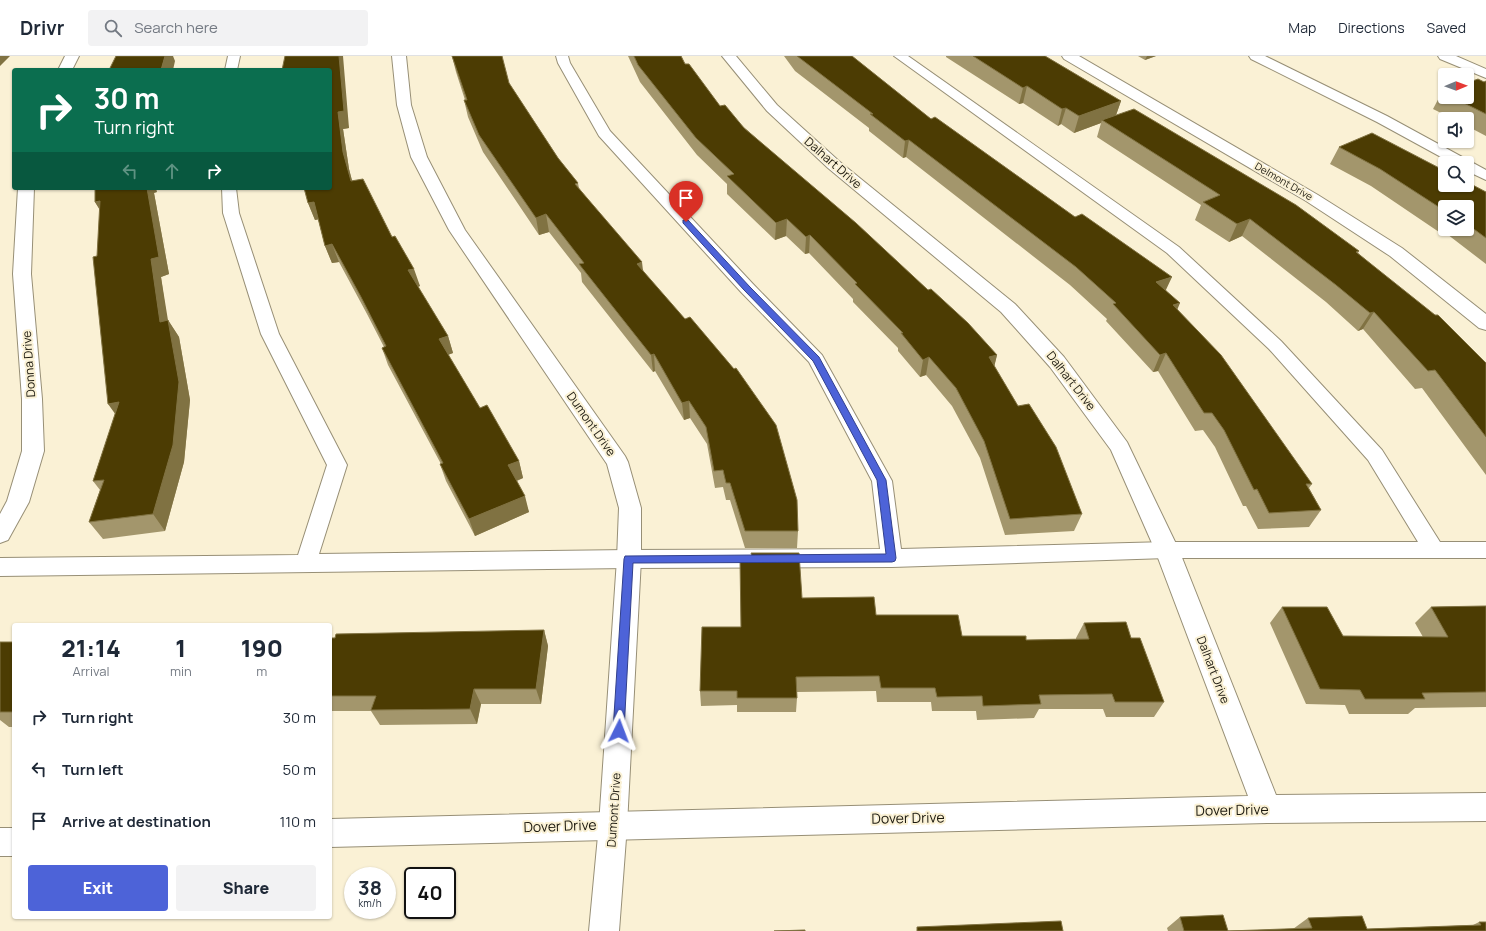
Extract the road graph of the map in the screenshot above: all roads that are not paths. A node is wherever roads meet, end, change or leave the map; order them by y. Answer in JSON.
{"nodes":[{"id":1,"x":72,"y":56,"type":"edge"},
{"id":2,"x":234,"y":56,"type":"edge"},
{"id":3,"x":400,"y":56,"type":"edge"},
{"id":4,"x":562,"y":56,"type":"edge"},
{"id":5,"x":729,"y":56,"type":"edge"},
{"id":6,"x":900,"y":56,"type":"edge"},
{"id":7,"x":1069,"y":56,"type":"edge"},
{"id":8,"x":1255,"y":56,"type":"edge"},
{"id":9,"x":1449,"y":57,"type":"edge"},
{"id":10,"x":66,"y":68,"type":"edge"},
{"id":11,"x":231,"y":68,"type":"edge"},
{"id":12,"x":1486,"y":74,"type":"edge"},
{"id":13,"x":1450,"y":156,"type":"edge"},
{"id":14,"x":1474,"y":169,"type":"edge"},
{"id":15,"x":1486,"y":176,"type":"edge"},
{"id":16,"x":26,"y":190,"type":"edge"},
{"id":17,"x":229,"y":190,"type":"edge"},
{"id":18,"x":1486,"y":324,"type":"edge"},
{"id":19,"x":0,"y":534,"type":"edge"},
{"id":20,"x":1167,"y":550,"type":"junction"},
{"id":21,"x":1486,"y":550,"type":"edge"},
{"id":22,"x":1435,"y":551,"type":"junction"},
{"id":23,"x":892,"y":558,"type":"junction"},
{"id":24,"x":629,"y":559,"type":"junction"},
{"id":25,"x":306,"y":563,"type":"junction"},
{"id":26,"x":0,"y":567,"type":"edge"},
{"id":27,"x":1486,"y":807,"type":"edge"},
{"id":28,"x":1267,"y":809,"type":"junction"},
{"id":29,"x":613,"y":825,"type":"junction"},
{"id":30,"x":332,"y":833,"type":"edge"},
{"id":31,"x":0,"y":842,"type":"edge"},
{"id":32,"x":12,"y":842,"type":"edge"},
{"id":33,"x":604,"y":931,"type":"edge"}],
"edges":[{"from":1,"to":10,"type":"street"},
{"from":2,"to":11,"type":"lane"},
{"from":3,"to":24,"type":"street","name":"Dumont Drive"},
{"from":4,"to":23,"type":"lane"},
{"from":5,"to":20,"type":"street","name":"Dalhart Drive"},
{"from":6,"to":22,"type":"lane"},
{"from":7,"to":18,"type":"street","name":"Delmont Drive"},
{"from":8,"to":13,"type":"lane"},
{"from":9,"to":12,"type":"street"},
{"from":14,"to":15,"type":"lane"},
{"from":16,"to":19,"type":"street","name":"Donna Drive"},
{"from":17,"to":25,"type":"lane"},
{"from":20,"to":22,"type":"lane"},
{"from":20,"to":23,"type":"lane"},
{"from":20,"to":28,"type":"street","name":"Dalhart Drive"},
{"from":21,"to":22,"type":"lane"},
{"from":23,"to":24,"type":"lane"},
{"from":24,"to":25,"type":"lane"},
{"from":24,"to":29,"type":"street","name":"Dumont Drive"},
{"from":25,"to":26,"type":"lane"},
{"from":27,"to":28,"type":"street","name":"Dover Drive"},
{"from":28,"to":29,"type":"street","name":"Dover Drive"},
{"from":29,"to":30,"type":"street","name":"Dover Drive"},
{"from":29,"to":33,"type":"street","name":"Dumont Drive"},
{"from":31,"to":32,"type":"street"}]}
